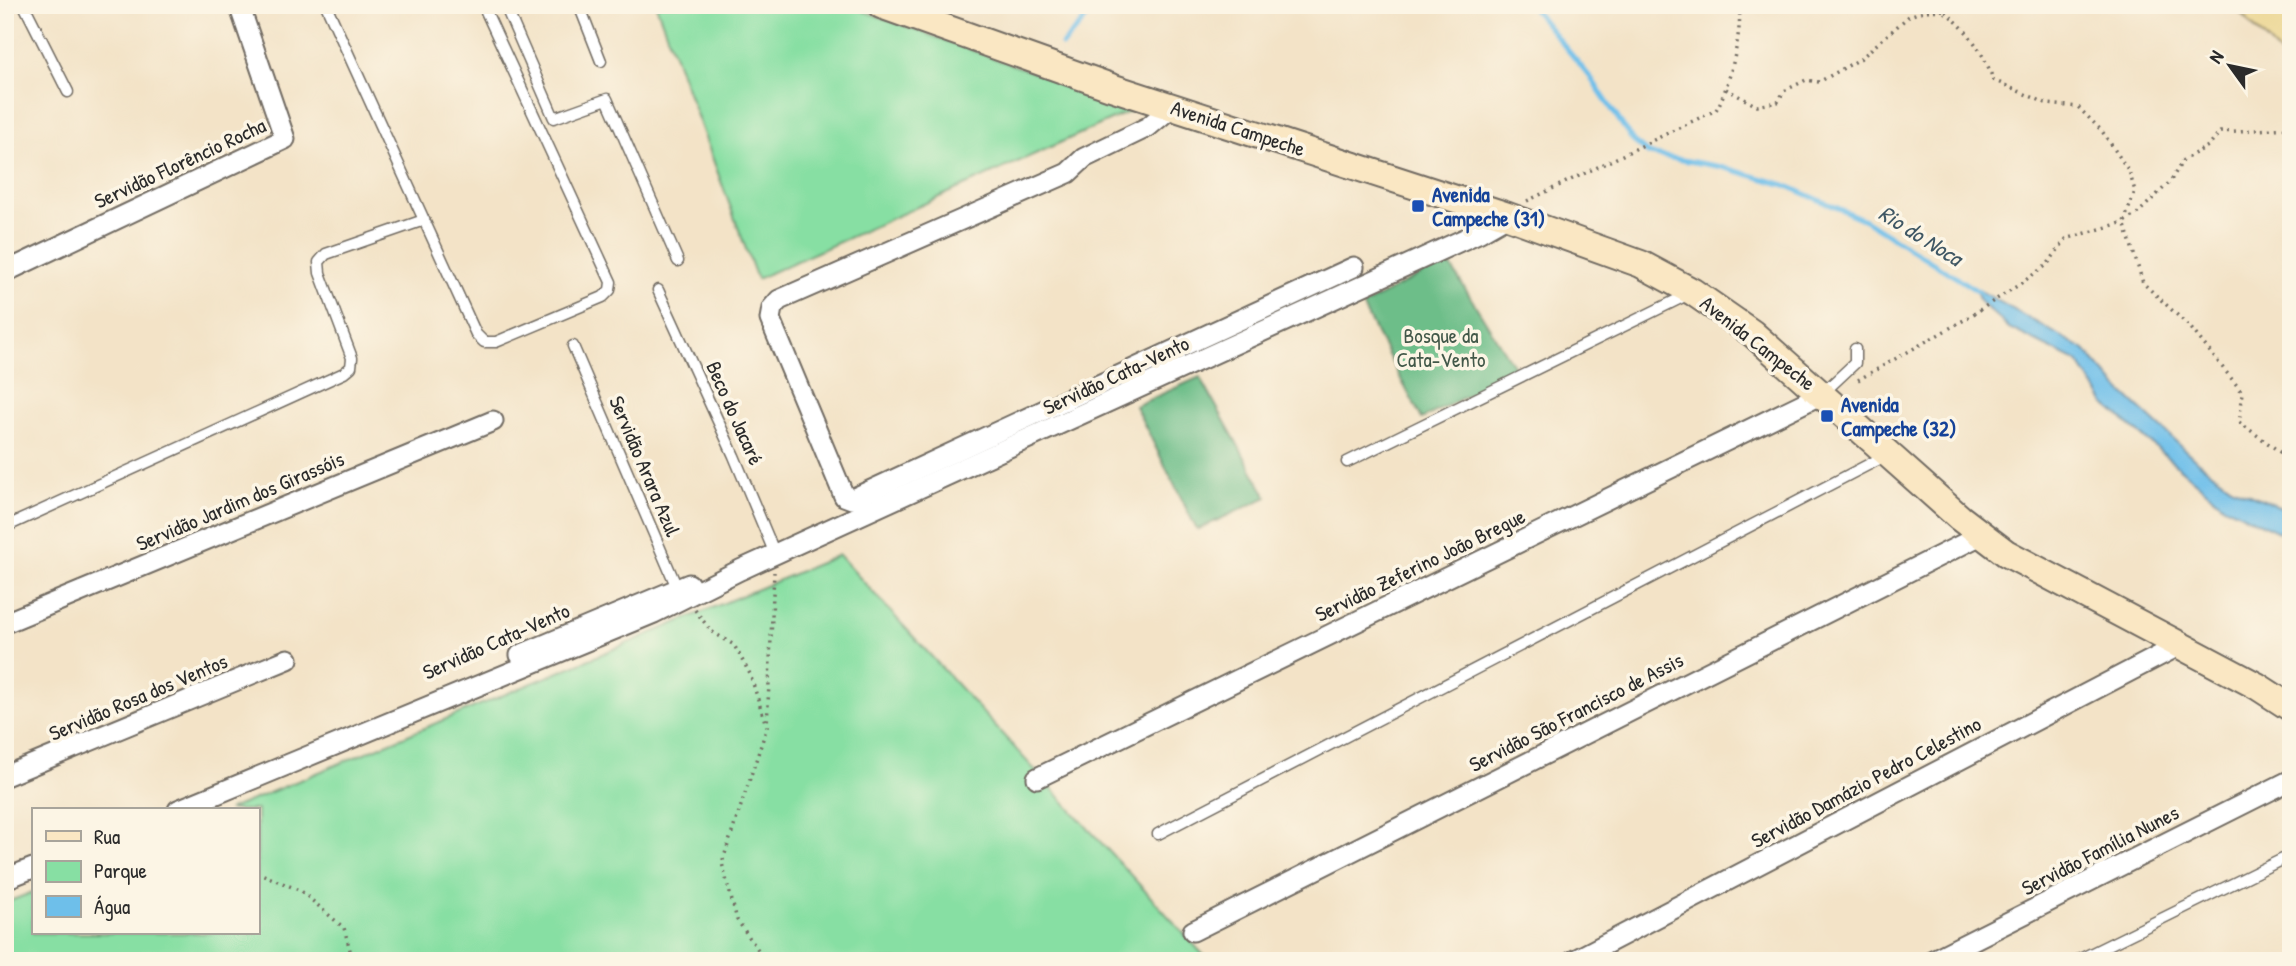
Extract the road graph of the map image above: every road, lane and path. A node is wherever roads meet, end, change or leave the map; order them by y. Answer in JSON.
{"nodes":[{"id":1,"x":24,"y":5,"type":"edge"},
{"id":2,"x":239,"y":5,"type":"edge"},
{"id":3,"x":326,"y":5,"type":"edge"},
{"id":4,"x":483,"y":5,"type":"edge"},
{"id":5,"x":505,"y":5,"type":"edge"},
{"id":6,"x":579,"y":5,"type":"edge"},
{"id":7,"x":881,"y":5,"type":"edge"},
{"id":8,"x":1739,"y":5,"type":"edge"},
{"id":9,"x":1933,"y":5,"type":"edge"},
{"id":10,"x":1954,"y":5,"type":"edge"},
{"id":11,"x":1944,"y":10,"type":"junction"},
{"id":12,"x":601,"y":61,"type":"dead end"},
{"id":13,"x":1726,"y":89,"type":"junction"},
{"id":14,"x":68,"y":92,"type":"dead end"},
{"id":15,"x":1172,"y":107,"type":"junction"},
{"id":16,"x":2291,"y":128,"type":"edge"},
{"id":17,"x":1508,"y":216,"type":"junction"},
{"id":18,"x":424,"y":220,"type":"junction"},
{"id":19,"x":2124,"y":222,"type":"junction"},
{"id":20,"x":678,"y":261,"type":"dead end"},
{"id":21,"x":1354,"y":267,"type":"dead end"},
{"id":22,"x":5,"y":272,"type":"edge"},
{"id":23,"x":657,"y":289,"type":"dead end"},
{"id":24,"x":1693,"y":292,"type":"junction"},
{"id":25,"x":573,"y":346,"type":"dead end"},
{"id":26,"x":1855,"y":349,"type":"dead end"},
{"id":27,"x":1824,"y":395,"type":"junction"},
{"id":28,"x":493,"y":421,"type":"dead end"},
{"id":29,"x":1016,"y":423,"type":"junction"},
{"id":30,"x":1024,"y":442,"type":"junction"},
{"id":31,"x":2291,"y":447,"type":"edge"},
{"id":32,"x":1889,"y":454,"type":"junction"},
{"id":33,"x":1347,"y":462,"type":"dead end"},
{"id":34,"x":5,"y":527,"type":"edge"},
{"id":35,"x":1981,"y":535,"type":"junction"},
{"id":36,"x":775,"y":554,"type":"junction"},
{"id":37,"x":680,"y":594,"type":"junction"},
{"id":38,"x":5,"y":624,"type":"edge"},
{"id":39,"x":2179,"y":645,"type":"junction"},
{"id":40,"x":288,"y":659,"type":"dead end"},
{"id":41,"x":2291,"y":708,"type":"edge"},
{"id":42,"x":766,"y":727,"type":"junction"},
{"id":43,"x":5,"y":776,"type":"edge"},
{"id":44,"x":1037,"y":778,"type":"dead end"},
{"id":45,"x":2291,"y":780,"type":"edge"},
{"id":46,"x":183,"y":808,"type":"edge"},
{"id":47,"x":1158,"y":834,"type":"dead end"},
{"id":48,"x":2291,"y":855,"type":"edge"},
{"id":49,"x":32,"y":868,"type":"edge"},
{"id":50,"x":259,"y":873,"type":"edge"},
{"id":51,"x":5,"y":879,"type":"edge"},
{"id":52,"x":1193,"y":931,"type":"dead end"},
{"id":53,"x":353,"y":961,"type":"edge"},
{"id":54,"x":766,"y":961,"type":"edge"},
{"id":55,"x":1573,"y":961,"type":"edge"},
{"id":56,"x":1931,"y":961,"type":"edge"},
{"id":57,"x":2076,"y":961,"type":"edge"}],
"edges":[{"from":1,"to":14,"type":"lane"},
{"from":2,"to":22,"type":"street","name":"Servidão Florêncio Rocha"},
{"from":3,"to":18,"type":"lane"},
{"from":4,"to":18,"type":"lane"},
{"from":5,"to":20,"type":"lane"},
{"from":6,"to":12,"type":"lane"},
{"from":7,"to":15,"type":"main road","name":"Avenida Campeche"},
{"from":8,"to":13,"type":"path"},
{"from":9,"to":11,"type":"path"},
{"from":10,"to":11,"type":"path"},
{"from":11,"to":13,"type":"path"},
{"from":11,"to":19,"type":"path"},
{"from":13,"to":17,"type":"path"},
{"from":15,"to":17,"type":"main road","name":"Avenida Campeche"},
{"from":15,"to":29,"type":"street"},
{"from":16,"to":19,"type":"path"},
{"from":17,"to":24,"type":"main road","name":"Avenida Campeche"},
{"from":17,"to":30,"type":"street","name":"Servidão Cata-Vento"},
{"from":18,"to":34,"type":"lane"},
{"from":19,"to":27,"type":"path"},
{"from":19,"to":31,"type":"path"},
{"from":21,"to":29,"type":"street"},
{"from":23,"to":36,"type":"lane","name":"Beco do Jacaré"},
{"from":24,"to":27,"type":"main road","name":"Avenida Campeche"},
{"from":24,"to":33,"type":"lane"},
{"from":25,"to":37,"type":"lane","name":"Servidão Arara Azul"},
{"from":26,"to":27,"type":"lane"},
{"from":27,"to":32,"type":"main road","name":"Avenida Campeche"},
{"from":27,"to":44,"type":"street","name":"Servidão Zeferino João Bregue"},
{"from":28,"to":38,"type":"street","name":"Servidão Jardim dos Girassóis"},
{"from":29,"to":30,"type":"street"},
{"from":30,"to":36,"type":"street","name":"Servidão Cata-Vento"},
{"from":32,"to":35,"type":"main road","name":"Avenida Campeche"},
{"from":32,"to":47,"type":"lane"},
{"from":35,"to":39,"type":"main road","name":"Avenida Campeche"},
{"from":35,"to":52,"type":"street","name":"Servidão São Francisco de Assis"},
{"from":36,"to":37,"type":"street","name":"Servidão Cata-Vento"},
{"from":36,"to":42,"type":"path"},
{"from":37,"to":42,"type":"path"},
{"from":37,"to":46,"type":"street","name":"Servidão Cata-Vento"},
{"from":39,"to":41,"type":"main road","name":"Avenida Campeche"},
{"from":39,"to":55,"type":"street","name":"Servidão Damázio Pedro Celestino"},
{"from":40,"to":43,"type":"street","name":"Servidão Rosa dos Ventos"},
{"from":42,"to":54,"type":"path"},
{"from":45,"to":56,"type":"street","name":"Servidão Família Nunes"},
{"from":48,"to":57,"type":"lane"},
{"from":49,"to":51,"type":"street"},
{"from":50,"to":53,"type":"path"}]}
